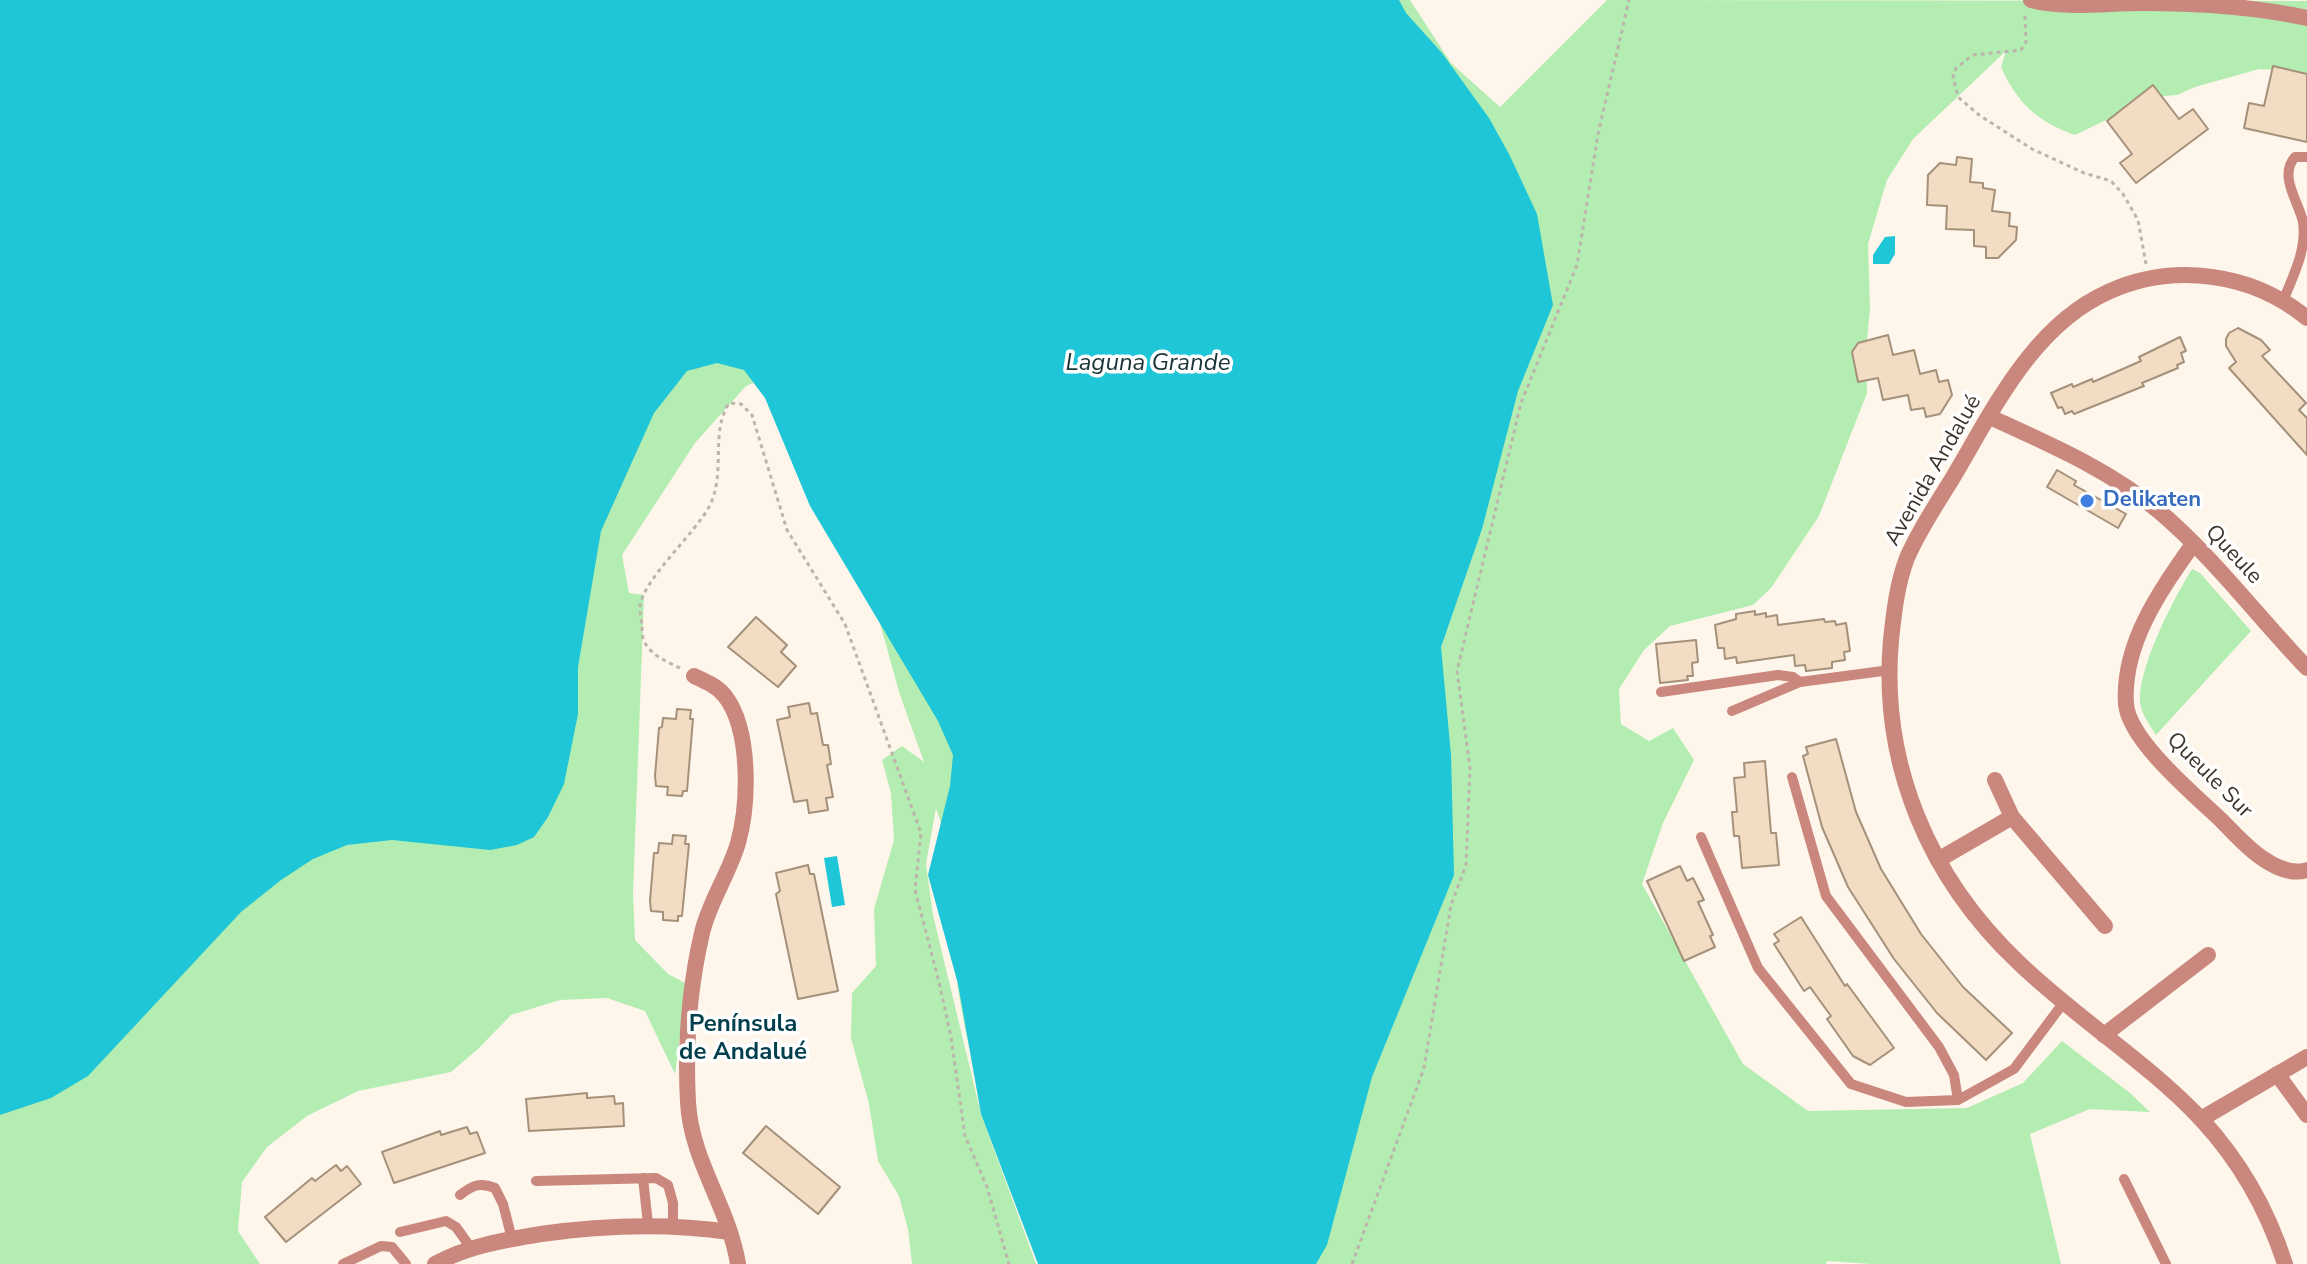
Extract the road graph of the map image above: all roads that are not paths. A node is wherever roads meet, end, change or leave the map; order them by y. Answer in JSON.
{"nodes":[{"id":1,"x":2212,"y":2,"type":"edge"},
{"id":2,"x":2028,"y":7,"type":"edge"},
{"id":3,"x":2307,"y":18,"type":"edge"},
{"id":4,"x":2307,"y":157,"type":"edge"},
{"id":5,"x":2283,"y":301,"type":"junction"},
{"id":6,"x":2307,"y":318,"type":"edge"},
{"id":7,"x":1990,"y":417,"type":"junction"},
{"id":8,"x":2193,"y":544,"type":"junction"},
{"id":9,"x":2307,"y":668,"type":"edge"},
{"id":10,"x":1890,"y":670,"type":"junction"},
{"id":11,"x":694,"y":676,"type":"road end"},
{"id":12,"x":1800,"y":682,"type":"junction"},
{"id":13,"x":1661,"y":692,"type":"dead end"},
{"id":14,"x":1732,"y":711,"type":"dead end"},
{"id":15,"x":1792,"y":777,"type":"dead end"},
{"id":16,"x":1995,"y":780,"type":"dead end"},
{"id":17,"x":2012,"y":817,"type":"junction"},
{"id":18,"x":1701,"y":837,"type":"dead end"},
{"id":19,"x":1938,"y":860,"type":"junction"},
{"id":20,"x":2307,"y":870,"type":"edge"},
{"id":21,"x":2105,"y":926,"type":"dead end"},
{"id":22,"x":2208,"y":955,"type":"dead end"},
{"id":23,"x":2064,"y":1002,"type":"junction"},
{"id":24,"x":2104,"y":1035,"type":"junction"},
{"id":25,"x":2307,"y":1057,"type":"edge"},
{"id":26,"x":2277,"y":1074,"type":"junction"},
{"id":27,"x":1958,"y":1100,"type":"junction"},
{"id":28,"x":2307,"y":1115,"type":"edge"},
{"id":29,"x":2201,"y":1119,"type":"junction"},
{"id":30,"x":643,"y":1178,"type":"junction"},
{"id":31,"x":2124,"y":1179,"type":"dead end"},
{"id":32,"x":536,"y":1181,"type":"dead end"},
{"id":33,"x":460,"y":1195,"type":"dead end"},
{"id":34,"x":648,"y":1224,"type":"junction"},
{"id":35,"x":673,"y":1225,"type":"junction"},
{"id":36,"x":400,"y":1232,"type":"dead end"},
{"id":37,"x":730,"y":1232,"type":"junction"},
{"id":38,"x":512,"y":1239,"type":"junction"},
{"id":39,"x":471,"y":1248,"type":"junction"},
{"id":40,"x":343,"y":1264,"type":"edge"},
{"id":41,"x":406,"y":1264,"type":"edge"},
{"id":42,"x":435,"y":1264,"type":"edge"},
{"id":43,"x":738,"y":1264,"type":"edge"},
{"id":44,"x":2166,"y":1264,"type":"edge"},
{"id":45,"x":2285,"y":1264,"type":"edge"}],
"edges":[{"from":1,"to":2,"type":"street"},
{"from":1,"to":3,"type":"street"},
{"from":4,"to":5,"type":"lane"},
{"from":5,"to":6,"type":"street","name":"Avenida Andalué"},
{"from":5,"to":7,"type":"street","name":"Avenida Andalué"},
{"from":7,"to":8,"type":"street","name":"Queule"},
{"from":7,"to":10,"type":"street","name":"Avenida Andalué"},
{"from":8,"to":9,"type":"street","name":"Queule"},
{"from":8,"to":20,"type":"street","name":"Queule Sur"},
{"from":10,"to":12,"type":"lane"},
{"from":10,"to":19,"type":"street","name":"Avenida Andalué"},
{"from":11,"to":37,"type":"street"},
{"from":12,"to":13,"type":"lane"},
{"from":12,"to":14,"type":"lane"},
{"from":15,"to":27,"type":"lane"},
{"from":16,"to":17,"type":"street"},
{"from":17,"to":19,"type":"street"},
{"from":17,"to":21,"type":"street"},
{"from":18,"to":27,"type":"lane"},
{"from":19,"to":23,"type":"street","name":"Avenida Andalué"},
{"from":22,"to":24,"type":"street"},
{"from":23,"to":24,"type":"street","name":"Avenida Andalué"},
{"from":23,"to":27,"type":"lane"},
{"from":24,"to":29,"type":"street","name":"Avenida Andalué"},
{"from":25,"to":26,"type":"street"},
{"from":26,"to":28,"type":"street"},
{"from":26,"to":29,"type":"street"},
{"from":29,"to":45,"type":"street","name":"Avenida Andalué"},
{"from":30,"to":32,"type":"lane"},
{"from":30,"to":34,"type":"lane"},
{"from":30,"to":35,"type":"lane"},
{"from":31,"to":44,"type":"lane"},
{"from":33,"to":38,"type":"lane"},
{"from":34,"to":35,"type":"street"},
{"from":34,"to":38,"type":"street"},
{"from":35,"to":37,"type":"street"},
{"from":36,"to":39,"type":"lane"},
{"from":37,"to":43,"type":"street"},
{"from":38,"to":39,"type":"street"},
{"from":39,"to":42,"type":"street"},
{"from":40,"to":41,"type":"lane"}]}
